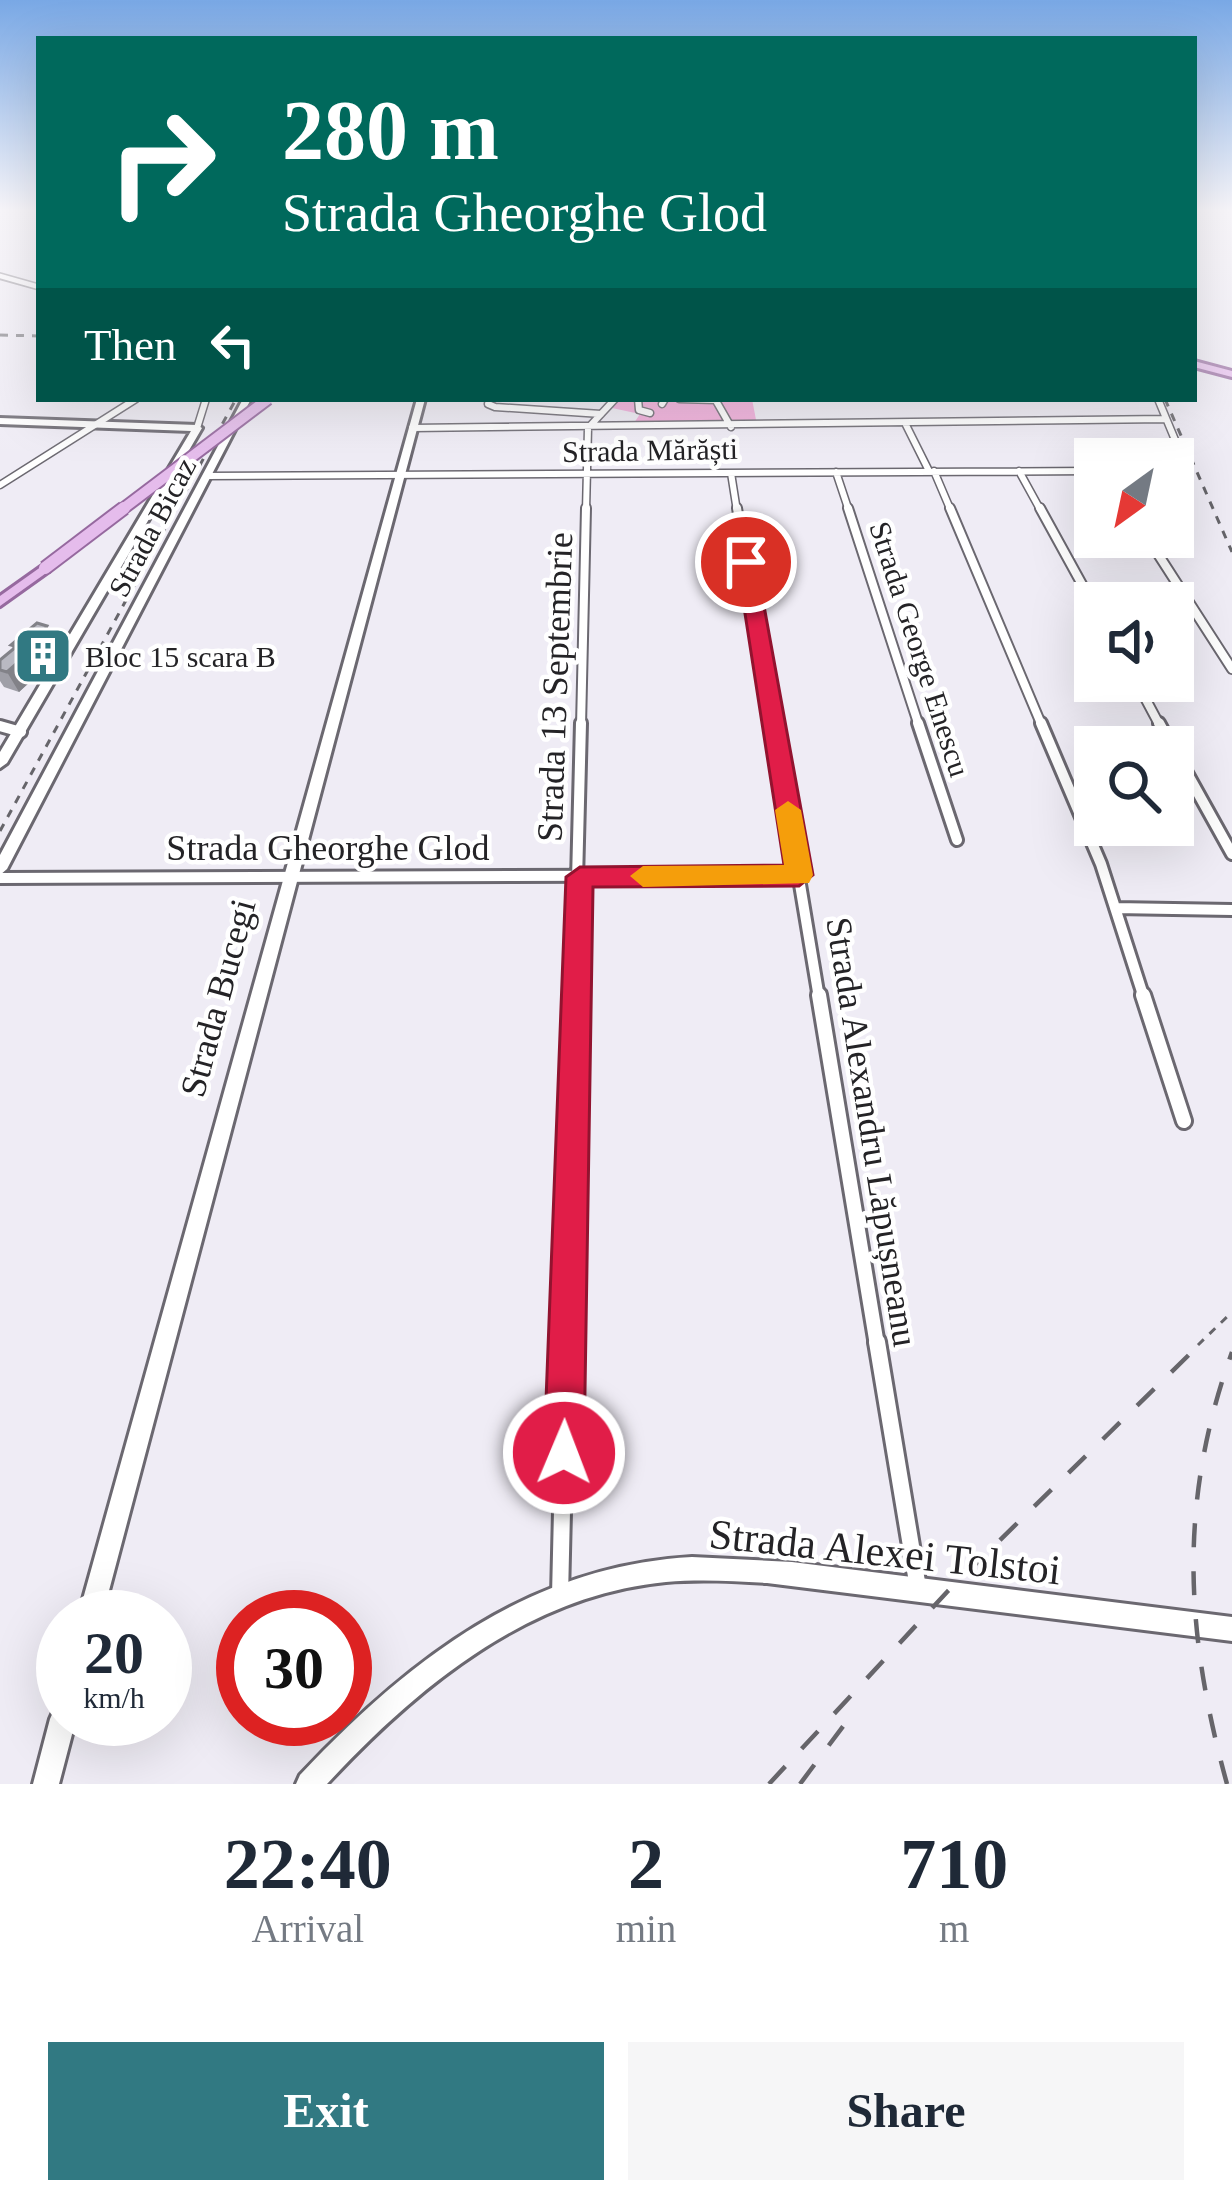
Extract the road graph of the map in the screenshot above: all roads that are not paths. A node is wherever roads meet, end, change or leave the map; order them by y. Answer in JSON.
{"nodes":[{"id":1,"x":1197,"y":365,"type":"edge"},
{"id":2,"x":1232,"y":374,"type":"edge"},
{"id":3,"x":131,"y":402,"type":"edge"},
{"id":4,"x":205,"y":402,"type":"edge"},
{"id":5,"x":245,"y":402,"type":"edge"},
{"id":6,"x":264,"y":402,"type":"edge"},
{"id":7,"x":420,"y":402,"type":"edge"},
{"id":8,"x":489,"y":402,"type":"edge"},
{"id":9,"x":612,"y":402,"type":"edge"},
{"id":10,"x":638,"y":402,"type":"edge"},
{"id":11,"x":717,"y":402,"type":"edge"},
{"id":12,"x":1159,"y":402,"type":"edge"},
{"id":13,"x":650,"y":412,"type":"dead end"},
{"id":14,"x":601,"y":414,"type":"junction"},
{"id":15,"x":1166,"y":418,"type":"junction"},
{"id":16,"x":0,"y":421,"type":"edge"},
{"id":17,"x":96,"y":424,"type":"junction"},
{"id":18,"x":906,"y":425,"type":"junction"},
{"id":19,"x":731,"y":427,"type":"junction"},
{"id":20,"x":197,"y":428,"type":"junction"},
{"id":21,"x":412,"y":428,"type":"junction"},
{"id":22,"x":588,"y":428,"type":"junction"},
{"id":23,"x":1175,"y":438,"type":"edge"},
{"id":24,"x":931,"y":471,"type":"junction"},
{"id":25,"x":1019,"y":471,"type":"junction"},
{"id":26,"x":1074,"y":471,"type":"edge"},
{"id":27,"x":836,"y":472,"type":"junction"},
{"id":28,"x":731,"y":473,"type":"junction"},
{"id":29,"x":590,"y":474,"type":"junction"},
{"id":30,"x":400,"y":475,"type":"junction"},
{"id":31,"x":206,"y":476,"type":"junction"},
{"id":32,"x":0,"y":485,"type":"edge"},
{"id":33,"x":1161,"y":558,"type":"edge"},
{"id":34,"x":1081,"y":582,"type":"edge"},
{"id":35,"x":0,"y":602,"type":"edge"},
{"id":36,"x":1232,"y":669,"type":"edge"},
{"id":37,"x":0,"y":726,"type":"edge"},
{"id":38,"x":21,"y":732,"type":"junction"},
{"id":39,"x":0,"y":763,"type":"edge"},
{"id":40,"x":1194,"y":786,"type":"edge"},
{"id":41,"x":957,"y":840,"type":"dead end"},
{"id":42,"x":1232,"y":854,"type":"edge"},
{"id":43,"x":0,"y":869,"type":"edge"},
{"id":44,"x":799,"y":875,"type":"junction"},
{"id":45,"x":580,"y":877,"type":"junction"},
{"id":46,"x":0,"y":878,"type":"edge"},
{"id":47,"x":287,"y":879,"type":"junction"},
{"id":48,"x":1115,"y":908,"type":"junction"},
{"id":49,"x":1232,"y":910,"type":"edge"},
{"id":50,"x":1184,"y":1121,"type":"dead end"},
{"id":51,"x":918,"y":1588,"type":"junction"},
{"id":52,"x":97,"y":1590,"type":"edge"},
{"id":53,"x":560,"y":1596,"type":"junction"},
{"id":54,"x":1232,"y":1629,"type":"edge"},
{"id":55,"x":56,"y":1746,"type":"edge"},
{"id":56,"x":46,"y":1784,"type":"edge"},
{"id":57,"x":309,"y":1784,"type":"edge"}],
"edges":[{"from":1,"to":2,"type":"main road"},
{"from":3,"to":17,"type":"street"},
{"from":4,"to":20,"type":"street"},
{"from":5,"to":31,"type":"street","name":"Strada Bicaz"},
{"from":6,"to":35,"type":"main road","bridge":true},
{"from":7,"to":21,"type":"street","name":"Strada Bucegi"},
{"from":8,"to":14,"type":"street"},
{"from":9,"to":14,"type":"street"},
{"from":10,"to":13,"type":"street"},
{"from":11,"to":19,"type":"street"},
{"from":12,"to":15,"type":"street"},
{"from":14,"to":22,"type":"street"},
{"from":15,"to":18,"type":"street"},
{"from":15,"to":23,"type":"street"},
{"from":16,"to":17,"type":"street"},
{"from":17,"to":20,"type":"street"},
{"from":17,"to":32,"type":"street"},
{"from":18,"to":19,"type":"street"},
{"from":18,"to":24,"type":"street"},
{"from":19,"to":22,"type":"street"},
{"from":20,"to":38,"type":"street"},
{"from":21,"to":22,"type":"street"},
{"from":21,"to":30,"type":"street","name":"Strada Bucegi"},
{"from":22,"to":29,"type":"street","name":"Strada 13 Septembrie"},
{"from":24,"to":25,"type":"street","name":"Strada Mărăști"},
{"from":24,"to":27,"type":"street","name":"Strada Mărăști"},
{"from":24,"to":48,"type":"street"},
{"from":25,"to":26,"type":"street","name":"Strada Mărăști"},
{"from":25,"to":34,"type":"street"},
{"from":27,"to":28,"type":"street","name":"Strada Mărăști"},
{"from":27,"to":41,"type":"street","name":"Strada George Enescu"},
{"from":28,"to":29,"type":"street","name":"Strada Mărăști"},
{"from":28,"to":44,"type":"street","name":"Strada Alexandru Lăpușneanu"},
{"from":29,"to":30,"type":"street","name":"Strada Mărăști"},
{"from":29,"to":45,"type":"street","name":"Strada 13 Septembrie"},
{"from":30,"to":31,"type":"street","name":"Strada Mărăști"},
{"from":30,"to":47,"type":"street","name":"Strada Bucegi"},
{"from":31,"to":43,"type":"street","name":"Strada Bicaz"},
{"from":33,"to":36,"type":"street"},
{"from":37,"to":38,"type":"street"},
{"from":38,"to":39,"type":"street"},
{"from":40,"to":42,"type":"street"},
{"from":44,"to":45,"type":"street","name":"Strada Gheorghe Glod"},
{"from":44,"to":51,"type":"street","name":"Strada Alexandru Lăpușneanu"},
{"from":45,"to":47,"type":"street","name":"Strada Gheorghe Glod"},
{"from":45,"to":53,"type":"street","name":"Strada 13 Septembrie"},
{"from":46,"to":47,"type":"street","name":"Strada Gheorghe Glod"},
{"from":47,"to":52,"type":"street","name":"Strada Bucegi"},
{"from":48,"to":49,"type":"street"},
{"from":48,"to":50,"type":"street"},
{"from":51,"to":53,"type":"street","name":"Strada Alexei Tolstoi"},
{"from":51,"to":54,"type":"street","name":"Strada Alexei Tolstoi"},
{"from":53,"to":57,"type":"street","name":"Strada Alexei Tolstoi"},
{"from":55,"to":56,"type":"street"}]}
